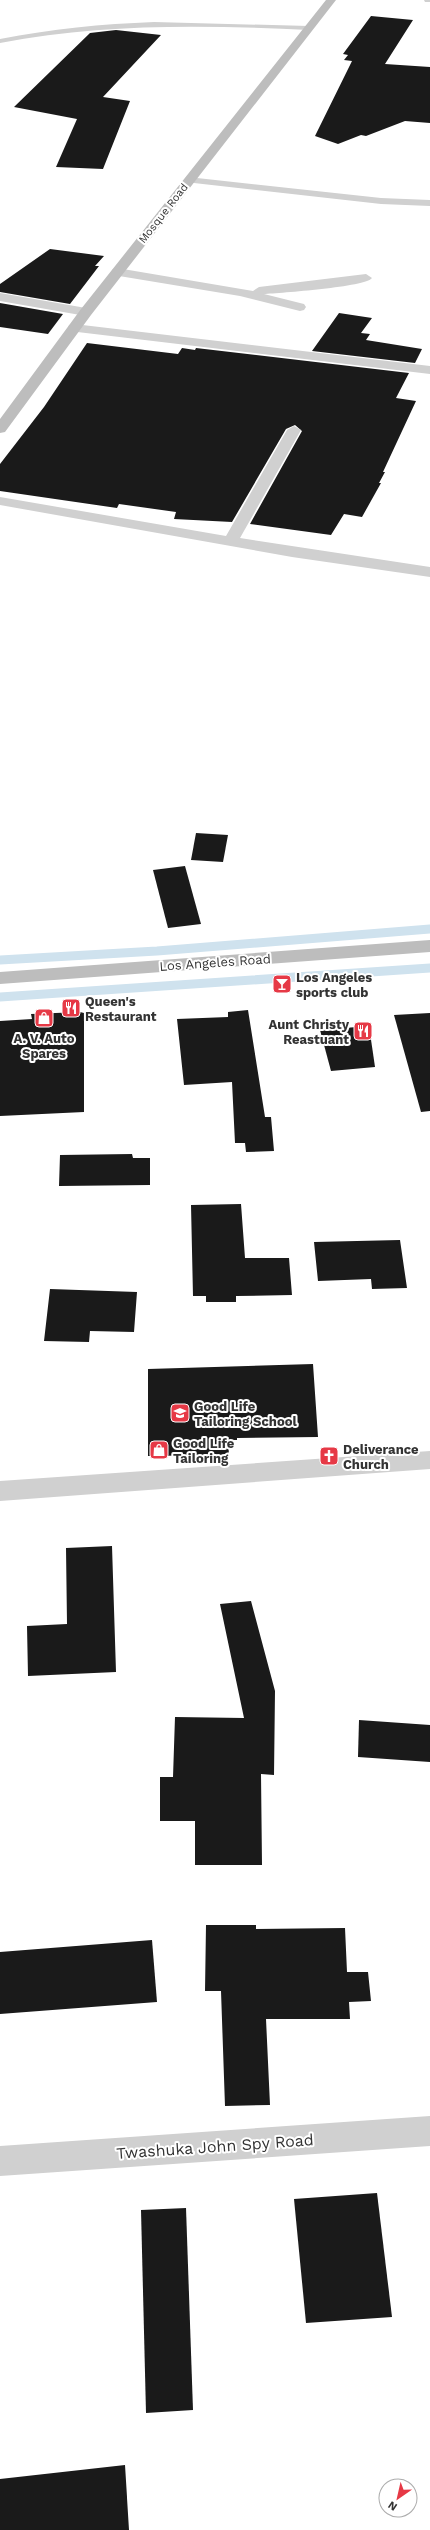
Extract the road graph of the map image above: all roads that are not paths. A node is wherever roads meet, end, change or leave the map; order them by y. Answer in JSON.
{"nodes":[{"id":1,"x":331,"y":0,"type":"edge"},
{"id":2,"x":309,"y":28,"type":"junction"},
{"id":3,"x":0,"y":41,"type":"edge"},
{"id":4,"x":188,"y":180,"type":"junction"},
{"id":5,"x":430,"y":203,"type":"edge"},
{"id":6,"x":117,"y":272,"type":"junction"},
{"id":7,"x":366,"y":278,"type":"dead end"},
{"id":8,"x":240,"y":292,"type":"junction"},
{"id":9,"x":0,"y":297,"type":"edge"},
{"id":10,"x":300,"y":307,"type":"dead end"},
{"id":11,"x":86,"y":312,"type":"junction"},
{"id":12,"x":74,"y":328,"type":"junction"},
{"id":13,"x":430,"y":370,"type":"edge"},
{"id":14,"x":0,"y":429,"type":"edge"},
{"id":15,"x":294,"y":430,"type":"dead end"},
{"id":16,"x":0,"y":501,"type":"edge"},
{"id":17,"x":231,"y":542,"type":"junction"},
{"id":18,"x":430,"y":572,"type":"edge"},
{"id":19,"x":430,"y":946,"type":"edge"},
{"id":20,"x":0,"y":978,"type":"edge"},
{"id":21,"x":430,"y":1460,"type":"edge"},
{"id":22,"x":0,"y":1492,"type":"edge"},
{"id":23,"x":430,"y":2131,"type":"edge"},
{"id":24,"x":0,"y":2161,"type":"edge"}],
"edges":[{"from":1,"to":2,"type":"street","name":"Mosque Road"},
{"from":2,"to":3,"type":"lane"},
{"from":2,"to":4,"type":"street","name":"Mosque Road"},
{"from":4,"to":5,"type":"lane"},
{"from":4,"to":6,"type":"street","name":"Mosque Road"},
{"from":6,"to":8,"type":"street"},
{"from":6,"to":11,"type":"street","name":"Mosque Road"},
{"from":7,"to":8,"type":"street"},
{"from":8,"to":10,"type":"street"},
{"from":9,"to":11,"type":"street"},
{"from":11,"to":12,"type":"street","name":"Mosque Road"},
{"from":12,"to":13,"type":"street"},
{"from":12,"to":14,"type":"street","name":"Mosque Road"},
{"from":15,"to":17,"type":"street"},
{"from":16,"to":17,"type":"street"},
{"from":17,"to":18,"type":"street"},
{"from":19,"to":20,"type":"street","name":"Los Angeles Road"},
{"from":21,"to":22,"type":"street"},
{"from":23,"to":24,"type":"street","name":"Twashuka John Spy Road"}]}
